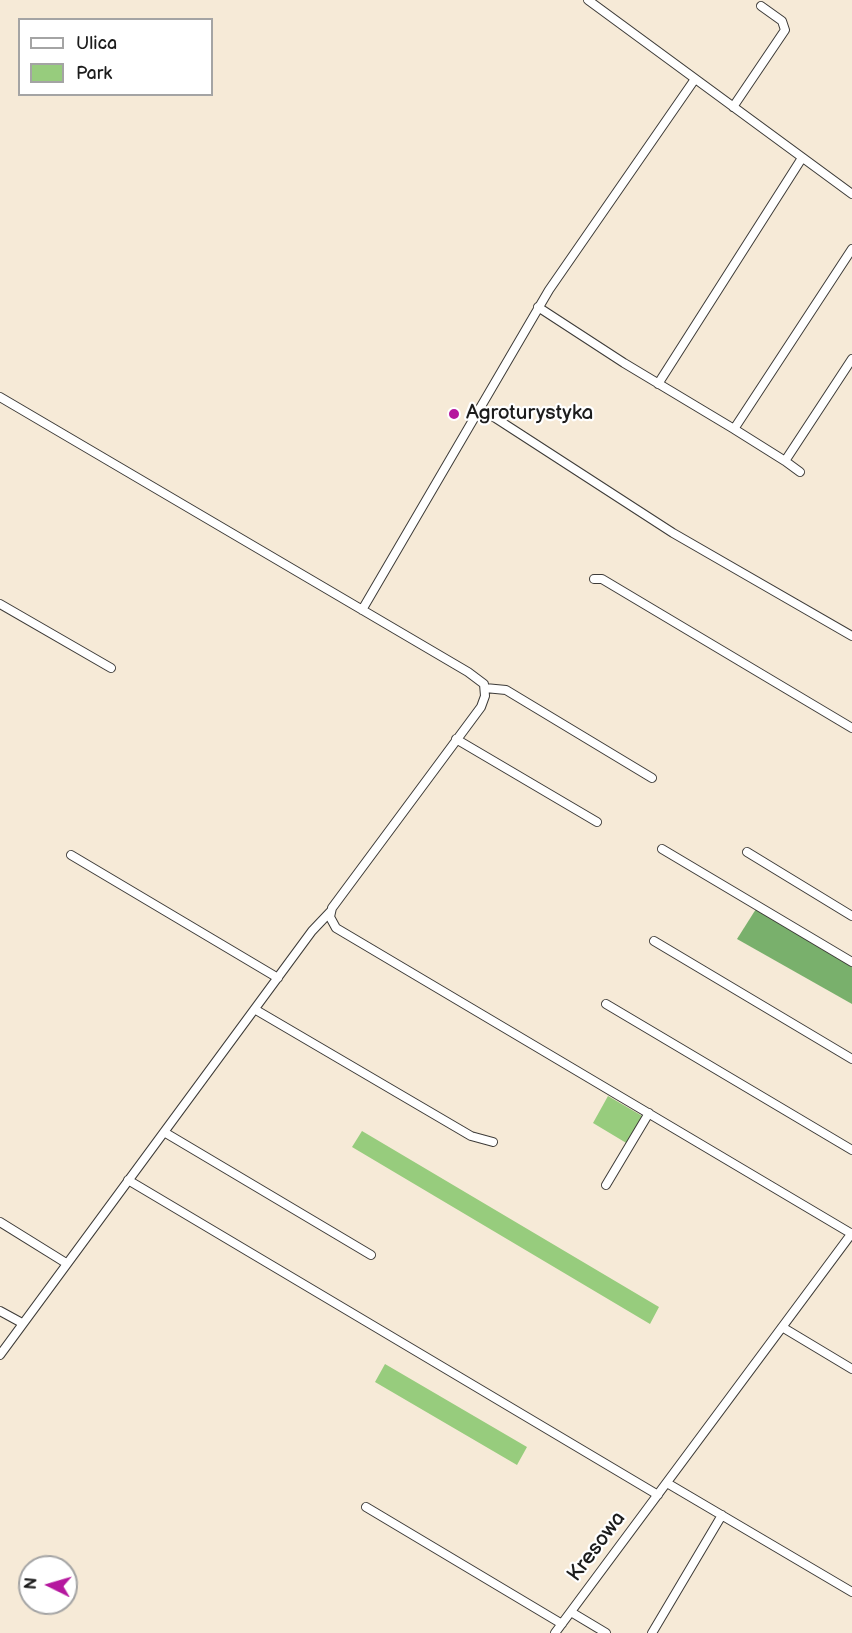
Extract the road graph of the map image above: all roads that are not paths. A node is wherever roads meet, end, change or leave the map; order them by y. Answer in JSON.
{"nodes":[{"id":1,"x":591,"y":1,"type":"edge"},
{"id":2,"x":761,"y":6,"type":"dead end"},
{"id":3,"x":695,"y":79,"type":"junction"},
{"id":4,"x":733,"y":107,"type":"junction"},
{"id":5,"x":802,"y":158,"type":"junction"},
{"id":6,"x":852,"y":194,"type":"edge"},
{"id":7,"x":852,"y":249,"type":"edge"},
{"id":8,"x":538,"y":307,"type":"junction"},
{"id":9,"x":852,"y":359,"type":"edge"},
{"id":10,"x":658,"y":384,"type":"junction"},
{"id":11,"x":0,"y":397,"type":"edge"},
{"id":12,"x":480,"y":408,"type":"junction"},
{"id":13,"x":734,"y":429,"type":"junction"},
{"id":14,"x":785,"y":461,"type":"junction"},
{"id":15,"x":800,"y":472,"type":"dead end"},
{"id":16,"x":594,"y":579,"type":"dead end"},
{"id":17,"x":0,"y":604,"type":"edge"},
{"id":18,"x":362,"y":610,"type":"junction"},
{"id":19,"x":852,"y":636,"type":"edge"},
{"id":20,"x":111,"y":668,"type":"dead end"},
{"id":21,"x":485,"y":688,"type":"junction"},
{"id":22,"x":852,"y":728,"type":"edge"},
{"id":23,"x":456,"y":740,"type":"junction"},
{"id":24,"x":652,"y":778,"type":"dead end"},
{"id":25,"x":597,"y":822,"type":"dead end"},
{"id":26,"x":662,"y":849,"type":"dead end"},
{"id":27,"x":747,"y":852,"type":"dead end"},
{"id":28,"x":71,"y":855,"type":"dead end"},
{"id":29,"x":331,"y":911,"type":"junction"},
{"id":30,"x":852,"y":916,"type":"edge"},
{"id":31,"x":654,"y":941,"type":"dead end"},
{"id":32,"x":852,"y":962,"type":"edge"},
{"id":33,"x":278,"y":978,"type":"junction"},
{"id":34,"x":606,"y":1004,"type":"dead end"},
{"id":35,"x":256,"y":1010,"type":"junction"},
{"id":36,"x":852,"y":1059,"type":"edge"},
{"id":37,"x":649,"y":1113,"type":"junction"},
{"id":38,"x":164,"y":1132,"type":"junction"},
{"id":39,"x":493,"y":1142,"type":"dead end"},
{"id":40,"x":852,"y":1150,"type":"edge"},
{"id":41,"x":128,"y":1180,"type":"junction"},
{"id":42,"x":606,"y":1185,"type":"dead end"},
{"id":43,"x":0,"y":1222,"type":"edge"},
{"id":44,"x":852,"y":1233,"type":"edge"},
{"id":45,"x":371,"y":1256,"type":"dead end"},
{"id":46,"x":66,"y":1263,"type":"junction"},
{"id":47,"x":0,"y":1311,"type":"edge"},
{"id":48,"x":22,"y":1323,"type":"junction"},
{"id":49,"x":782,"y":1328,"type":"junction"},
{"id":50,"x":0,"y":1355,"type":"edge"},
{"id":51,"x":852,"y":1369,"type":"edge"},
{"id":52,"x":667,"y":1483,"type":"junction"},
{"id":53,"x":658,"y":1495,"type":"junction"},
{"id":54,"x":366,"y":1507,"type":"dead end"},
{"id":55,"x":722,"y":1515,"type":"junction"},
{"id":56,"x":852,"y":1592,"type":"edge"},
{"id":57,"x":571,"y":1612,"type":"junction"},
{"id":58,"x":562,"y":1624,"type":"junction"},
{"id":59,"x":555,"y":1633,"type":"edge"},
{"id":60,"x":606,"y":1633,"type":"edge"},
{"id":61,"x":652,"y":1633,"type":"edge"}],
"edges":[{"from":1,"to":3,"type":"street"},
{"from":2,"to":4,"type":"street"},
{"from":3,"to":4,"type":"street"},
{"from":3,"to":8,"type":"street"},
{"from":4,"to":5,"type":"street"},
{"from":5,"to":6,"type":"street"},
{"from":5,"to":10,"type":"street"},
{"from":7,"to":13,"type":"street"},
{"from":8,"to":10,"type":"street"},
{"from":8,"to":12,"type":"street"},
{"from":9,"to":14,"type":"street"},
{"from":10,"to":13,"type":"street"},
{"from":11,"to":18,"type":"street"},
{"from":12,"to":18,"type":"street"},
{"from":12,"to":19,"type":"street"},
{"from":13,"to":14,"type":"street"},
{"from":14,"to":15,"type":"street"},
{"from":16,"to":22,"type":"street"},
{"from":17,"to":20,"type":"street"},
{"from":18,"to":21,"type":"street"},
{"from":21,"to":23,"type":"street"},
{"from":21,"to":24,"type":"street"},
{"from":23,"to":25,"type":"street"},
{"from":23,"to":29,"type":"street"},
{"from":26,"to":32,"type":"street"},
{"from":27,"to":30,"type":"street"},
{"from":28,"to":33,"type":"street"},
{"from":29,"to":33,"type":"street"},
{"from":29,"to":37,"type":"street"},
{"from":31,"to":36,"type":"street"},
{"from":33,"to":35,"type":"street"},
{"from":34,"to":40,"type":"street"},
{"from":35,"to":38,"type":"street"},
{"from":35,"to":39,"type":"street"},
{"from":37,"to":42,"type":"street"},
{"from":37,"to":44,"type":"street"},
{"from":38,"to":41,"type":"street"},
{"from":38,"to":45,"type":"street"},
{"from":41,"to":46,"type":"street"},
{"from":41,"to":53,"type":"street"},
{"from":43,"to":46,"type":"street"},
{"from":44,"to":49,"type":"street","name":"Kresowa"},
{"from":46,"to":48,"type":"street"},
{"from":47,"to":48,"type":"street"},
{"from":48,"to":50,"type":"street"},
{"from":49,"to":51,"type":"street"},
{"from":49,"to":52,"type":"street","name":"Kresowa"},
{"from":52,"to":53,"type":"street","name":"Kresowa"},
{"from":52,"to":55,"type":"street"},
{"from":53,"to":57,"type":"street","name":"Kresowa"},
{"from":54,"to":58,"type":"street"},
{"from":55,"to":56,"type":"street"},
{"from":55,"to":61,"type":"street"},
{"from":57,"to":58,"type":"street","name":"Kresowa"},
{"from":57,"to":60,"type":"street"},
{"from":58,"to":59,"type":"street","name":"Kresowa"}]}
